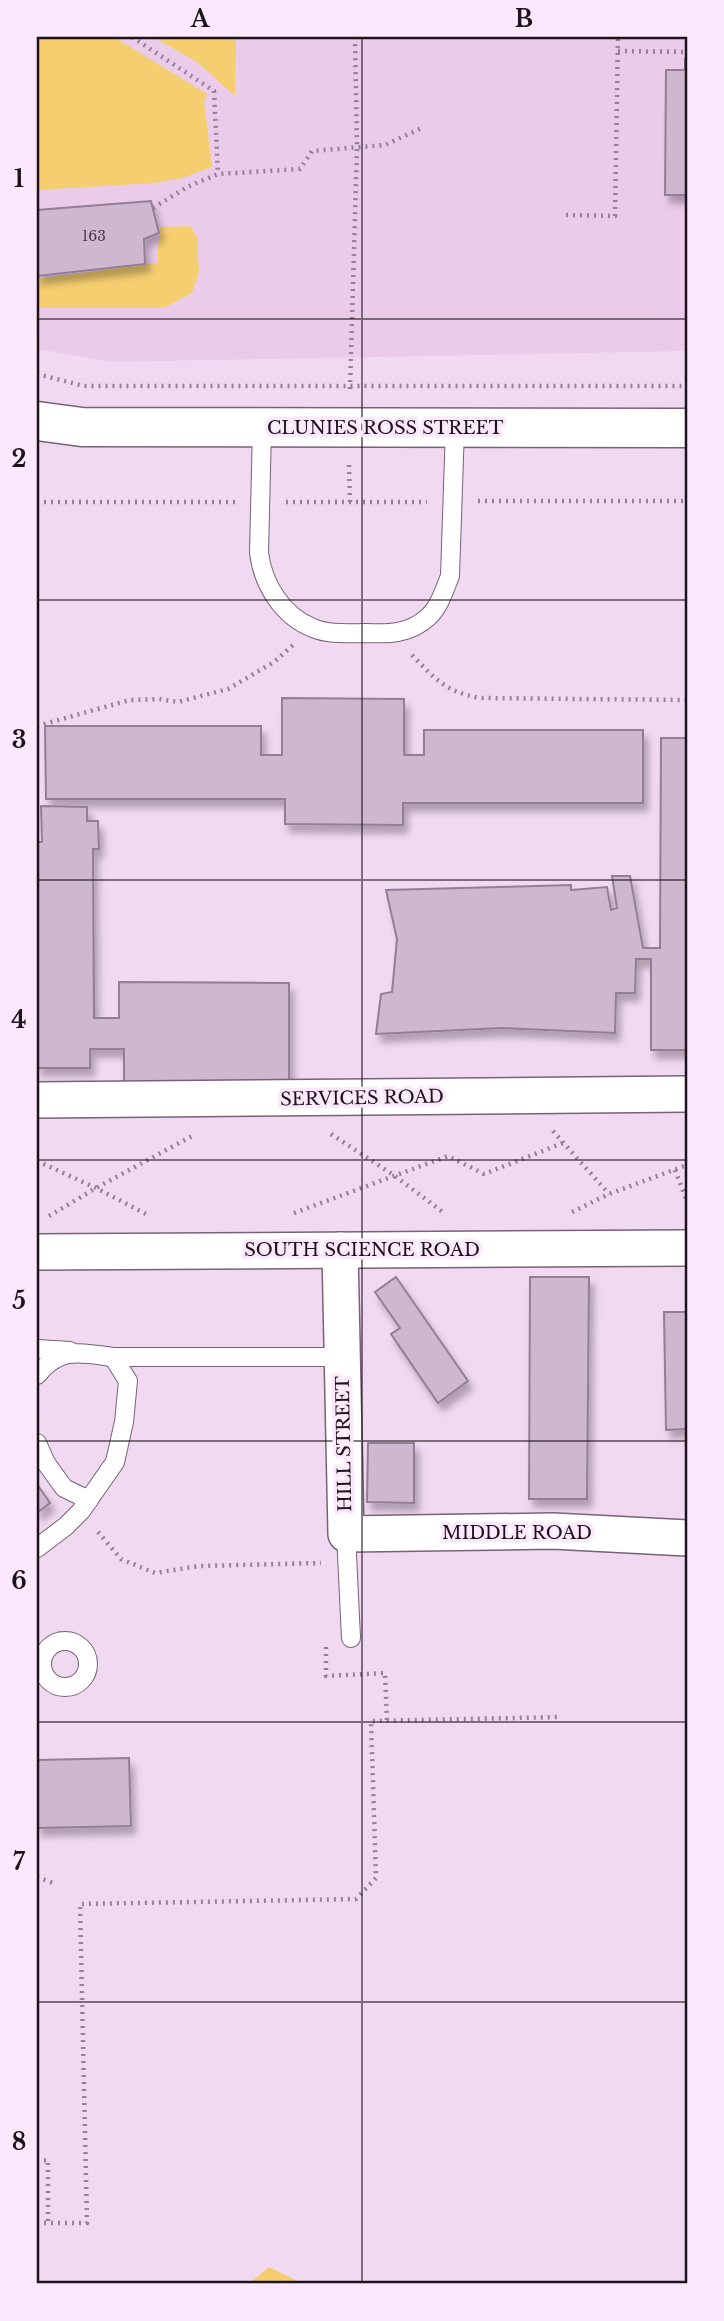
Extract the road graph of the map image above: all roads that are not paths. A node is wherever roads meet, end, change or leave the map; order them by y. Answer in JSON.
{"nodes":[{"id":1,"x":37,"y":421,"type":"edge"},
{"id":2,"x":82,"y":427,"type":"junction"},
{"id":3,"x":262,"y":428,"type":"junction"},
{"id":4,"x":454,"y":428,"type":"junction"},
{"id":5,"x":687,"y":428,"type":"edge"},
{"id":6,"x":37,"y":437,"type":"edge"},
{"id":7,"x":687,"y":1094,"type":"edge"},
{"id":8,"x":37,"y":1100,"type":"edge"},
{"id":9,"x":687,"y":1248,"type":"edge"},
{"id":10,"x":341,"y":1250,"type":"junction"},
{"id":11,"x":37,"y":1252,"type":"edge"},
{"id":12,"x":37,"y":1349,"type":"edge"},
{"id":13,"x":73,"y":1352,"type":"junction"},
{"id":14,"x":113,"y":1357,"type":"junction"},
{"id":15,"x":343,"y":1357,"type":"junction"},
{"id":16,"x":37,"y":1374,"type":"edge"},
{"id":17,"x":37,"y":1443,"type":"edge"},
{"id":18,"x":85,"y":1506,"type":"junction"},
{"id":19,"x":687,"y":1538,"type":"edge"},
{"id":20,"x":37,"y":1548,"type":"edge"},
{"id":21,"x":346,"y":1548,"type":"junction"},
{"id":22,"x":351,"y":1638,"type":"dead end"}],
"edges":[{"from":1,"to":2,"type":"street","name":"CLUNIES ROSS STREET"},
{"from":2,"to":3,"type":"street","name":"CLUNIES ROSS STREET"},
{"from":2,"to":6,"type":"street","name":"CLUNIES ROSS STREET"},
{"from":3,"to":4,"type":"street","name":"CLUNIES ROSS STREET"},
{"from":3,"to":4,"type":"lane"},
{"from":4,"to":5,"type":"street","name":"CLUNIES ROSS STREET"},
{"from":7,"to":8,"type":"street","name":"SERVICES ROAD"},
{"from":9,"to":10,"type":"street","name":"SOUTH SCIENCE ROAD"},
{"from":10,"to":11,"type":"street","name":"SOUTH SCIENCE ROAD"},
{"from":10,"to":15,"type":"street","name":"HILL STREET"},
{"from":12,"to":13,"type":"lane"},
{"from":13,"to":14,"type":"lane"},
{"from":13,"to":16,"type":"lane"},
{"from":14,"to":15,"type":"lane"},
{"from":14,"to":18,"type":"lane"},
{"from":15,"to":21,"type":"street","name":"HILL STREET"},
{"from":17,"to":18,"type":"lane"},
{"from":18,"to":20,"type":"lane"},
{"from":19,"to":21,"type":"street","name":"MIDDLE ROAD"},
{"from":21,"to":22,"type":"lane","name":"HILL STREET"}]}
